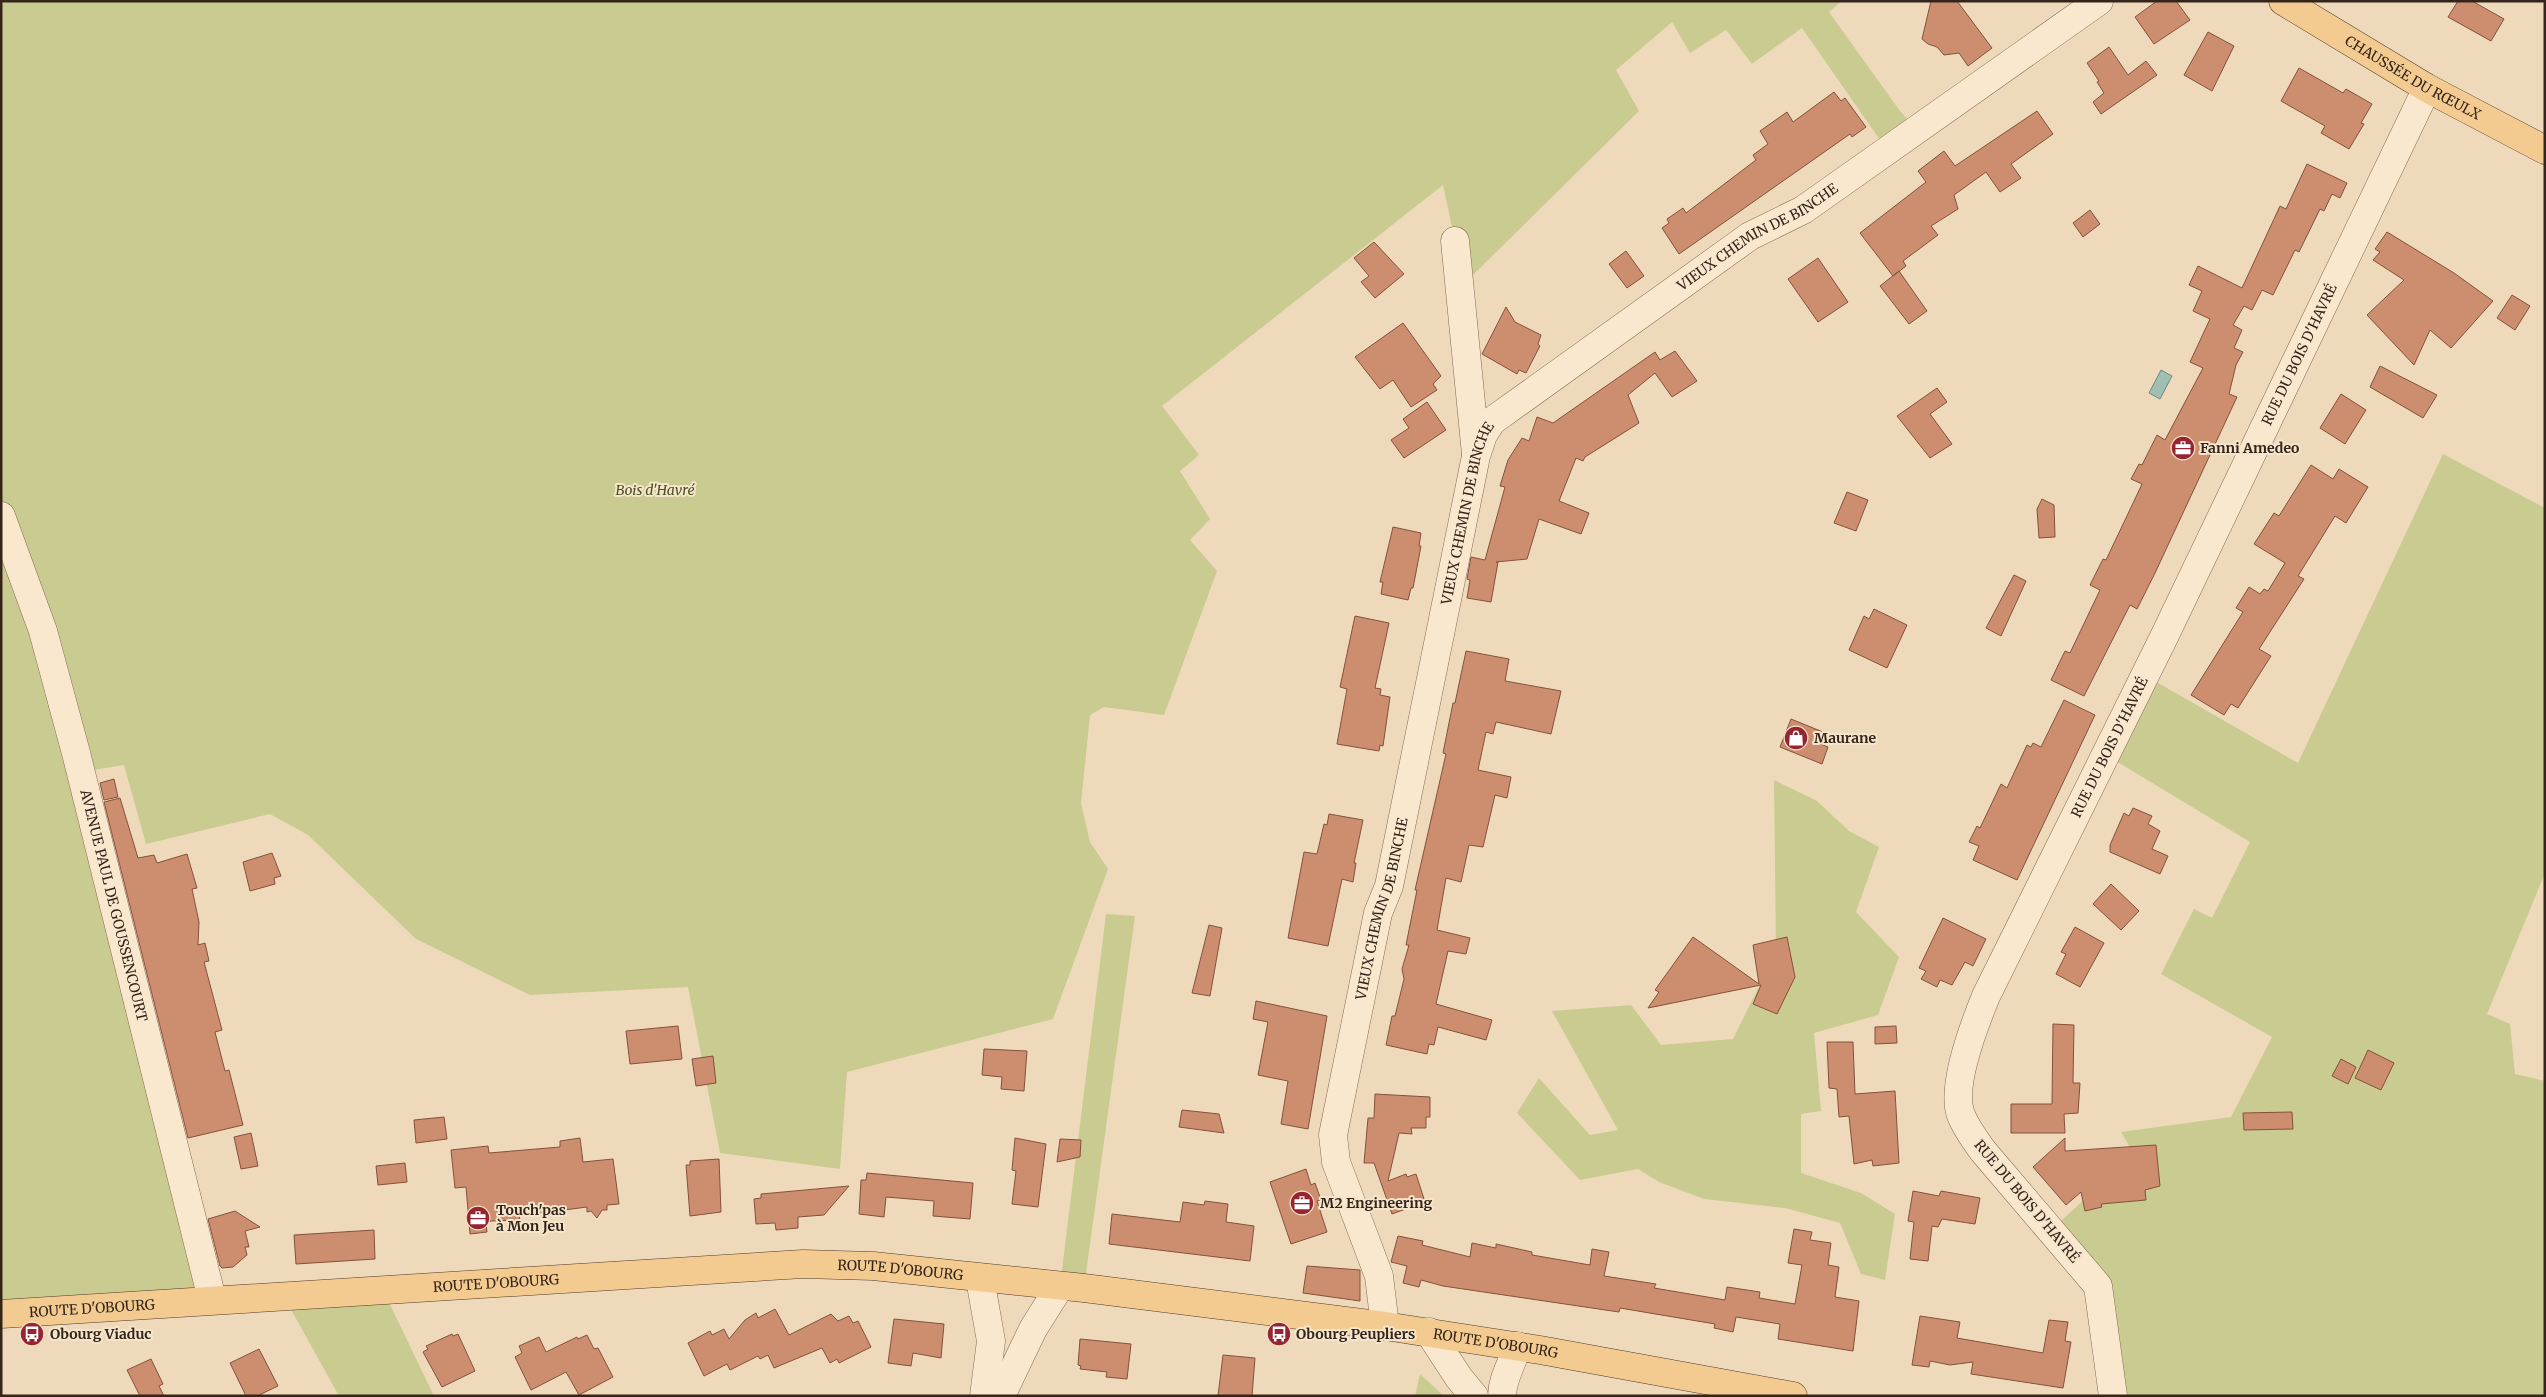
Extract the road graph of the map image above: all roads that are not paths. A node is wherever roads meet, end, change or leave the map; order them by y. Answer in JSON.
{"nodes":[{"id":1,"x":2099,"y":1,"type":"edge"},
{"id":2,"x":2283,"y":1,"type":"edge"},
{"id":3,"x":2427,"y":88,"type":"junction"},
{"id":4,"x":2545,"y":150,"type":"edge"},
{"id":5,"x":1455,"y":241,"type":"dead end"},
{"id":6,"x":1476,"y":456,"type":"junction"},
{"id":7,"x":1,"y":516,"type":"edge"},
{"id":8,"x":980,"y":1279,"type":"junction"},
{"id":9,"x":1060,"y":1286,"type":"junction"},
{"id":10,"x":212,"y":1299,"type":"junction"},
{"id":11,"x":1,"y":1314,"type":"edge"},
{"id":12,"x":1385,"y":1326,"type":"junction"},
{"id":13,"x":1429,"y":1332,"type":"junction"},
{"id":14,"x":1517,"y":1346,"type":"junction"},
{"id":15,"x":984,"y":1396,"type":"edge"},
{"id":16,"x":1001,"y":1396,"type":"edge"},
{"id":17,"x":1474,"y":1396,"type":"edge"},
{"id":18,"x":1502,"y":1396,"type":"edge"},
{"id":19,"x":1793,"y":1396,"type":"edge"},
{"id":20,"x":2113,"y":1396,"type":"edge"}],
"edges":[{"from":1,"to":6,"type":"street","name":"VIEUX CHEMIN DE BINCHE"},
{"from":2,"to":3,"type":"main road","name":"CHAUSSÉE DU RŒULX"},
{"from":3,"to":4,"type":"main road","name":"CHAUSSÉE DU RŒULX"},
{"from":3,"to":20,"type":"street","name":"RUE DU BOIS D'HAVRÉ"},
{"from":5,"to":6,"type":"street"},
{"from":6,"to":12,"type":"street","name":"VIEUX CHEMIN DE BINCHE"},
{"from":7,"to":10,"type":"street","name":"AVENUE PAUL DE GOUSSENCOURT"},
{"from":8,"to":9,"type":"main road","name":"ROUTE D'OBOURG"},
{"from":8,"to":10,"type":"main road","name":"ROUTE D'OBOURG"},
{"from":8,"to":15,"type":"street"},
{"from":9,"to":12,"type":"main road","name":"ROUTE D'OBOURG"},
{"from":9,"to":16,"type":"street"},
{"from":10,"to":11,"type":"main road","name":"ROUTE D'OBOURG"},
{"from":12,"to":13,"type":"main road","name":"ROUTE D'OBOURG"},
{"from":13,"to":14,"type":"main road","name":"ROUTE D'OBOURG"},
{"from":13,"to":17,"type":"street"},
{"from":14,"to":18,"type":"street"},
{"from":14,"to":19,"type":"main road","name":"ROUTE D'OBOURG"}]}
